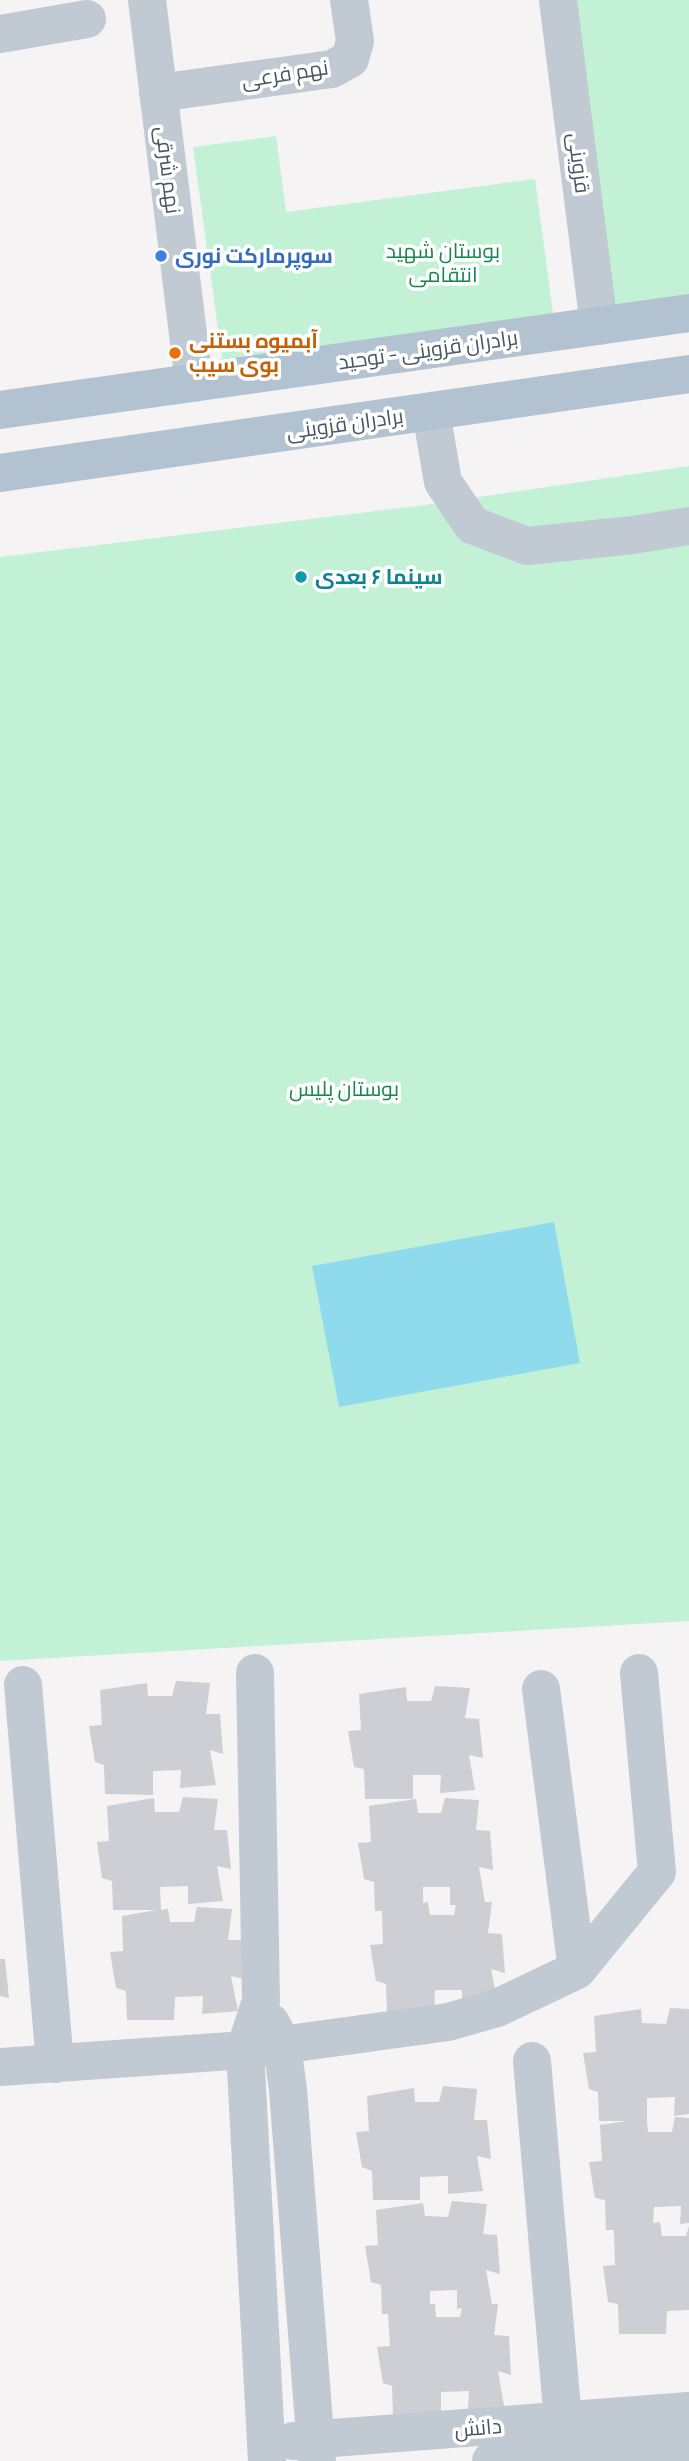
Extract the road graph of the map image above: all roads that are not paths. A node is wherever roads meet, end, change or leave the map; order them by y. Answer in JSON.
{"nodes":[{"id":1,"x":147,"y":0,"type":"edge"},
{"id":2,"x":349,"y":0,"type":"edge"},
{"id":3,"x":558,"y":0,"type":"edge"},
{"id":4,"x":88,"y":19,"type":"dead end"},
{"id":5,"x":0,"y":34,"type":"edge"},
{"id":6,"x":158,"y":93,"type":"junction"},
{"id":7,"x":689,"y":313,"type":"edge"},
{"id":8,"x":599,"y":326,"type":"junction"},
{"id":9,"x":689,"y":374,"type":"edge"},
{"id":10,"x":194,"y":383,"type":"junction"},
{"id":11,"x":0,"y":410,"type":"edge"},
{"id":12,"x":430,"y":412,"type":"junction"},
{"id":13,"x":0,"y":473,"type":"edge"},
{"id":14,"x":689,"y":526,"type":"edge"},
{"id":15,"x":256,"y":1673,"type":"dead end"},
{"id":16,"x":639,"y":1673,"type":"dead end"},
{"id":17,"x":23,"y":1685,"type":"dead end"},
{"id":18,"x":541,"y":1689,"type":"dead end"},
{"id":19,"x":577,"y":1970,"type":"junction"},
{"id":20,"x":261,"y":2001,"type":"junction"},
{"id":21,"x":282,"y":2045,"type":"junction"},
{"id":22,"x":245,"y":2050,"type":"junction"},
{"id":23,"x":531,"y":2061,"type":"dead end"},
{"id":24,"x":55,"y":2064,"type":"junction"},
{"id":25,"x":0,"y":2067,"type":"edge"},
{"id":26,"x":689,"y":2411,"type":"edge"},
{"id":27,"x":563,"y":2446,"type":"edge"},
{"id":28,"x":689,"y":2446,"type":"edge"},
{"id":29,"x":317,"y":2450,"type":"edge"},
{"id":30,"x":267,"y":2451,"type":"edge"},
{"id":31,"x":491,"y":2461,"type":"edge"}],
"edges":[{"from":1,"to":6,"type":"street","name":"نهم شرقی"},
{"from":2,"to":6,"type":"street","name":"نهم فرعی"},
{"from":3,"to":8,"type":"street","name":"قزوینی"},
{"from":4,"to":5,"type":"street"},
{"from":6,"to":10,"type":"street","name":"نهم شرقی"},
{"from":7,"to":8,"type":"main road","name":"برادران قزوینی - توحید"},
{"from":8,"to":10,"type":"main road","name":"برادران قزوینی - توحید"},
{"from":9,"to":12,"type":"main road","name":"برادران قزوینی"},
{"from":10,"to":11,"type":"main road","name":"برادران قزوینی - توحید"},
{"from":12,"to":13,"type":"main road","name":"برادران قزوینی"},
{"from":12,"to":14,"type":"street"},
{"from":15,"to":20,"type":"street"},
{"from":16,"to":19,"type":"street"},
{"from":17,"to":24,"type":"street"},
{"from":18,"to":19,"type":"street"},
{"from":19,"to":21,"type":"street"},
{"from":20,"to":21,"type":"street"},
{"from":20,"to":22,"type":"street"},
{"from":21,"to":22,"type":"street"},
{"from":21,"to":29,"type":"street"},
{"from":22,"to":24,"type":"street"},
{"from":22,"to":30,"type":"street"},
{"from":23,"to":27,"type":"street"},
{"from":24,"to":25,"type":"street"},
{"from":26,"to":27,"type":"street","name":"دانش"},
{"from":27,"to":28,"type":"street","name":"دانش"},
{"from":27,"to":29,"type":"street","name":"دانش"},
{"from":27,"to":31,"type":"street","name":"دانش"},
{"from":29,"to":30,"type":"street","name":"دانش"}]}
